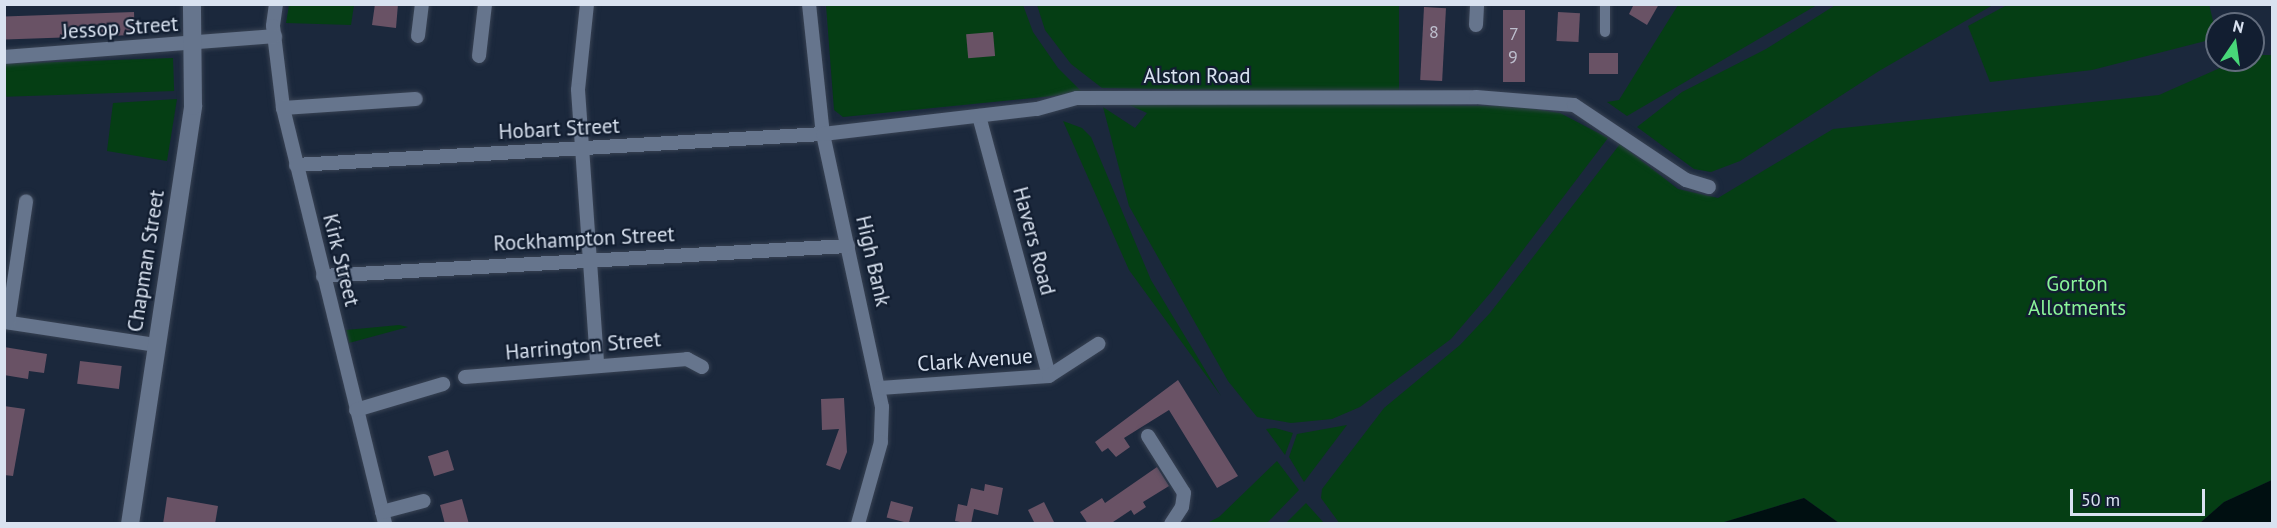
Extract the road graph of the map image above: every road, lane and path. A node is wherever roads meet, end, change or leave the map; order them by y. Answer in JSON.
{"nodes":[{"id":1,"x":192,"y":4,"type":"edge"},
{"id":2,"x":276,"y":4,"type":"edge"},
{"id":3,"x":422,"y":4,"type":"edge"},
{"id":4,"x":485,"y":4,"type":"edge"},
{"id":5,"x":587,"y":4,"type":"edge"},
{"id":6,"x":809,"y":4,"type":"edge"},
{"id":7,"x":1476,"y":4,"type":"edge"},
{"id":8,"x":1605,"y":4,"type":"edge"},
{"id":9,"x":1476,"y":25,"type":"dead end"},
{"id":10,"x":1605,"y":32,"type":"dead end"},
{"id":11,"x":275,"y":36,"type":"junction"},
{"id":12,"x":418,"y":36,"type":"dead end"},
{"id":13,"x":192,"y":44,"type":"junction"},
{"id":14,"x":479,"y":56,"type":"dead end"},
{"id":15,"x":4,"y":57,"type":"edge"},
{"id":16,"x":416,"y":99,"type":"dead end"},
{"id":17,"x":283,"y":108,"type":"junction"},
{"id":18,"x":979,"y":116,"type":"junction"},
{"id":19,"x":824,"y":134,"type":"junction"},
{"id":20,"x":584,"y":149,"type":"junction"},
{"id":21,"x":296,"y":165,"type":"junction"},
{"id":22,"x":1709,"y":187,"type":"dead end"},
{"id":23,"x":26,"y":201,"type":"dead end"},
{"id":24,"x":848,"y":246,"type":"junction"},
{"id":25,"x":591,"y":259,"type":"junction"},
{"id":26,"x":323,"y":276,"type":"junction"},
{"id":27,"x":6,"y":322,"type":"edge"},
{"id":28,"x":1098,"y":344,"type":"dead end"},
{"id":29,"x":156,"y":345,"type":"junction"},
{"id":30,"x":597,"y":364,"type":"junction"},
{"id":31,"x":702,"y":367,"type":"dead end"},
{"id":32,"x":1049,"y":376,"type":"junction"},
{"id":33,"x":465,"y":377,"type":"dead end"},
{"id":34,"x":443,"y":384,"type":"dead end"},
{"id":35,"x":880,"y":388,"type":"junction"},
{"id":36,"x":356,"y":410,"type":"junction"},
{"id":37,"x":1148,"y":436,"type":"dead end"},
{"id":38,"x":424,"y":501,"type":"dead end"},
{"id":39,"x":383,"y":518,"type":"edge"},
{"id":40,"x":130,"y":524,"type":"edge"},
{"id":41,"x":858,"y":524,"type":"edge"},
{"id":42,"x":1171,"y":524,"type":"edge"}],
"edges":[{"from":1,"to":13,"type":"street","name":"Chapman Street"},
{"from":2,"to":11,"type":"street","name":"Kirk Street"},
{"from":3,"to":12,"type":"street"},
{"from":4,"to":14,"type":"street"},
{"from":5,"to":20,"type":"street"},
{"from":6,"to":19,"type":"street","name":"High Bank"},
{"from":7,"to":9,"type":"street"},
{"from":8,"to":10,"type":"street"},
{"from":11,"to":13,"type":"street","name":"Jessop Street"},
{"from":11,"to":17,"type":"street","name":"Kirk Street"},
{"from":13,"to":15,"type":"street","name":"Jessop Street"},
{"from":13,"to":29,"type":"street","name":"Chapman Street"},
{"from":16,"to":17,"type":"street"},
{"from":17,"to":21,"type":"street","name":"Kirk Street"},
{"from":18,"to":19,"type":"street","name":"Alston Road"},
{"from":18,"to":22,"type":"street","name":"Alston Road"},
{"from":18,"to":32,"type":"street","name":"Havers Road"},
{"from":19,"to":20,"type":"street","name":"Hobart Street"},
{"from":19,"to":24,"type":"street","name":"High Bank"},
{"from":20,"to":21,"type":"street","name":"Hobart Street"},
{"from":20,"to":25,"type":"street"},
{"from":21,"to":26,"type":"street","name":"Kirk Street"},
{"from":23,"to":27,"type":"street"},
{"from":24,"to":25,"type":"street","name":"Rockhampton Street"},
{"from":24,"to":35,"type":"street","name":"High Bank"},
{"from":25,"to":26,"type":"street","name":"Rockhampton Street"},
{"from":25,"to":30,"type":"street"},
{"from":26,"to":36,"type":"street","name":"Kirk Street"},
{"from":27,"to":29,"type":"street"},
{"from":28,"to":32,"type":"street","name":"Clark Avenue"},
{"from":29,"to":40,"type":"street","name":"Chapman Street"},
{"from":30,"to":31,"type":"street","name":"Harrington Street"},
{"from":30,"to":33,"type":"street","name":"Harrington Street"},
{"from":32,"to":35,"type":"street","name":"Clark Avenue"},
{"from":34,"to":36,"type":"street"},
{"from":35,"to":41,"type":"street","name":"High Bank"},
{"from":36,"to":39,"type":"street","name":"Kirk Street"},
{"from":37,"to":42,"type":"street"},
{"from":38,"to":39,"type":"street"}]}
